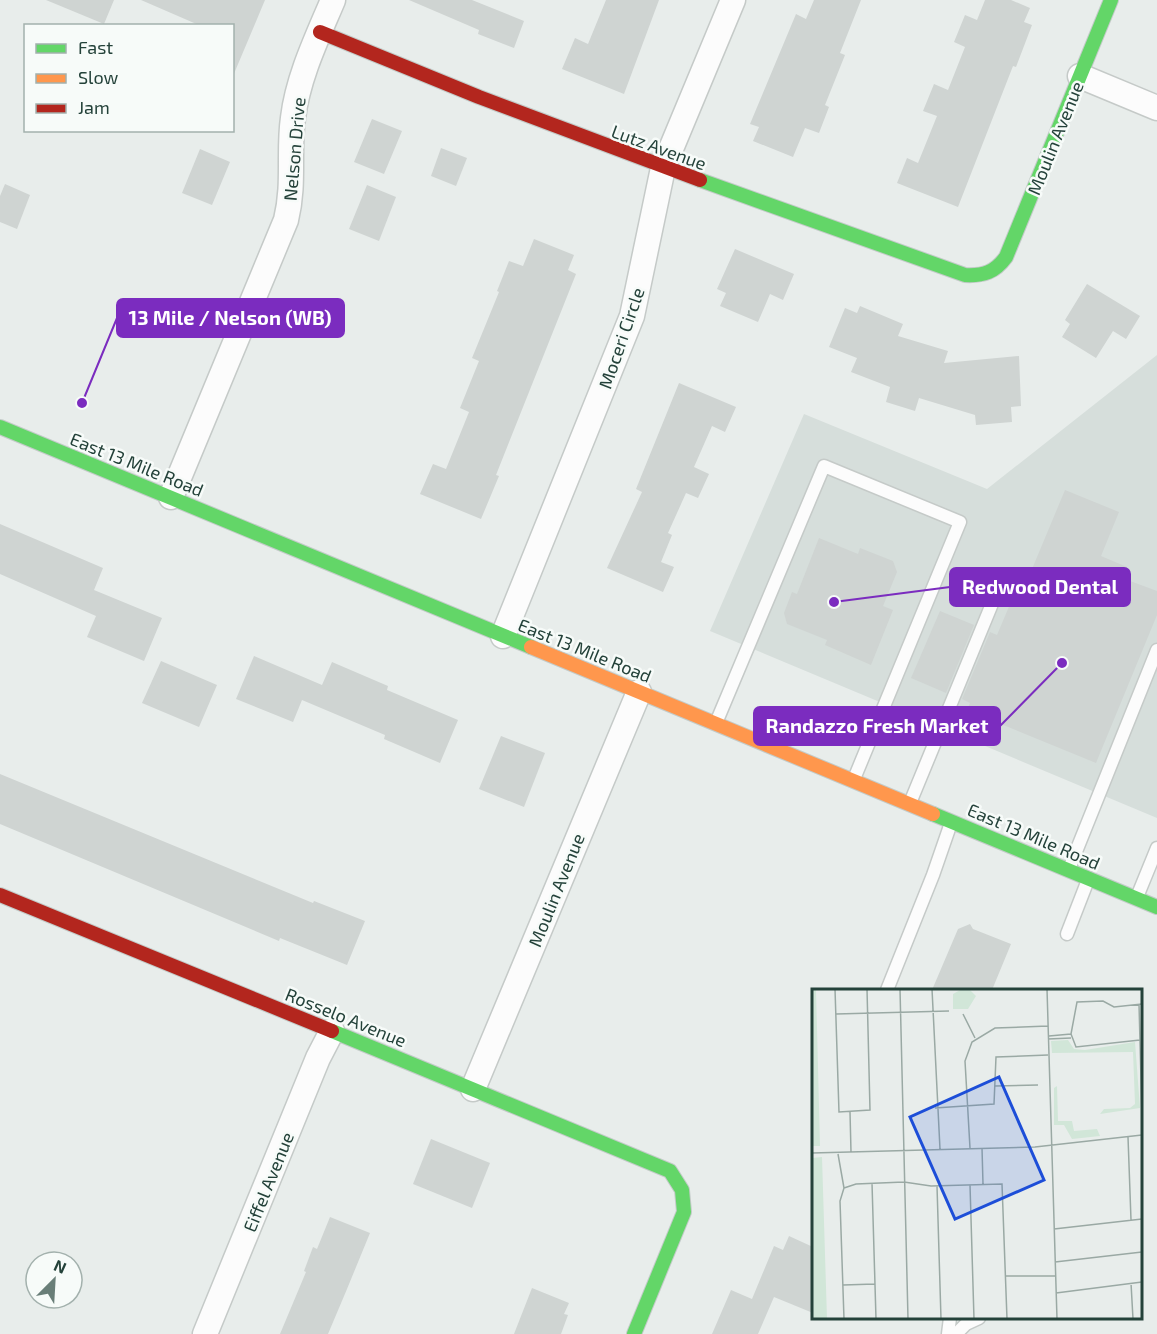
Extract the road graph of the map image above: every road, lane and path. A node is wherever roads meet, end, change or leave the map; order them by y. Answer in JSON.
{"nodes":[{"id":1,"x":333,"y":0,"type":"edge"},
{"id":2,"x":733,"y":0,"type":"edge"},
{"id":3,"x":1111,"y":0,"type":"edge"},
{"id":4,"x":320,"y":32,"type":"junction"},
{"id":5,"x":1080,"y":76,"type":"junction"},
{"id":6,"x":1157,"y":108,"type":"edge"},
{"id":7,"x":663,"y":168,"type":"junction"},
{"id":8,"x":992,"y":272,"type":"joint"},
{"id":9,"x":0,"y":427,"type":"edge"},
{"id":10,"x":171,"y":497,"type":"junction"},
{"id":11,"x":1001,"y":582,"type":"dead end"},
{"id":12,"x":503,"y":636,"type":"junction"},
{"id":13,"x":1157,"y":650,"type":"edge"},
{"id":14,"x":1154,"y":665,"type":"edge"},
{"id":15,"x":639,"y":692,"type":"junction"},
{"id":16,"x":716,"y":724,"type":"junction"},
{"id":17,"x":854,"y":781,"type":"junction"},
{"id":18,"x":910,"y":804,"type":"junction"},
{"id":19,"x":951,"y":821,"type":"junction"},
{"id":20,"x":1157,"y":848,"type":"edge"},
{"id":21,"x":1069,"y":870,"type":"junction"},
{"id":22,"x":1089,"y":879,"type":"junction"},
{"id":23,"x":0,"y":895,"type":"edge"},
{"id":24,"x":1137,"y":898,"type":"junction"},
{"id":25,"x":1157,"y":907,"type":"edge"},
{"id":26,"x":1067,"y":934,"type":"dead end"},
{"id":27,"x":887,"y":989,"type":"edge"},
{"id":28,"x":332,"y":1031,"type":"junction"},
{"id":29,"x":473,"y":1089,"type":"junction"},
{"id":30,"x":950,"y":1319,"type":"edge"},
{"id":31,"x":975,"y":1319,"type":"edge"},
{"id":32,"x":205,"y":1334,"type":"edge"},
{"id":33,"x":634,"y":1334,"type":"edge"},
{"id":34,"x":948,"y":1334,"type":"edge"},
{"id":35,"x":956,"y":1334,"type":"edge"}],
"edges":[{"from":1,"to":4,"type":"street","name":"Nelson Drive"},
{"from":2,"to":7,"type":"street","name":"Moceri Circle"},
{"from":3,"to":5,"type":"street","name":"Moulin Avenue"},
{"from":4,"to":7,"type":"street","name":"Lutz Avenue"},
{"from":4,"to":10,"type":"street","name":"Nelson Drive"},
{"from":5,"to":6,"type":"street"},
{"from":5,"to":8,"type":"street","name":"Moulin Avenue"},
{"from":7,"to":8,"type":"street","name":"Lutz Avenue"},
{"from":7,"to":12,"type":"street","name":"Moceri Circle"},
{"from":9,"to":10,"type":"street","name":"East 13 Mile Road"},
{"from":10,"to":12,"type":"street","name":"East 13 Mile Road"},
{"from":11,"to":18,"type":"lane"},
{"from":12,"to":15,"type":"street","name":"East 13 Mile Road"},
{"from":13,"to":14,"type":"lane"},
{"from":14,"to":21,"type":"lane"},
{"from":15,"to":16,"type":"street","name":"East 13 Mile Road"},
{"from":15,"to":29,"type":"street","name":"Moulin Avenue"},
{"from":16,"to":17,"type":"street","name":"East 13 Mile Road"},
{"from":16,"to":17,"type":"lane"},
{"from":17,"to":18,"type":"street","name":"East 13 Mile Road"},
{"from":18,"to":19,"type":"street","name":"East 13 Mile Road"},
{"from":19,"to":21,"type":"street","name":"East 13 Mile Road"},
{"from":19,"to":27,"type":"lane"},
{"from":20,"to":24,"type":"lane"},
{"from":21,"to":22,"type":"street","name":"East 13 Mile Road"},
{"from":22,"to":24,"type":"street","name":"East 13 Mile Road"},
{"from":22,"to":26,"type":"lane"},
{"from":23,"to":28,"type":"street","name":"Rosselo Avenue"},
{"from":24,"to":25,"type":"street","name":"East 13 Mile Road"},
{"from":28,"to":29,"type":"street","name":"Rosselo Avenue"},
{"from":28,"to":32,"type":"street","name":"Eiffel Avenue"},
{"from":29,"to":33,"type":"street","name":"Rosselo Avenue"},
{"from":30,"to":34,"type":"lane"},
{"from":31,"to":35,"type":"lane"}]}
